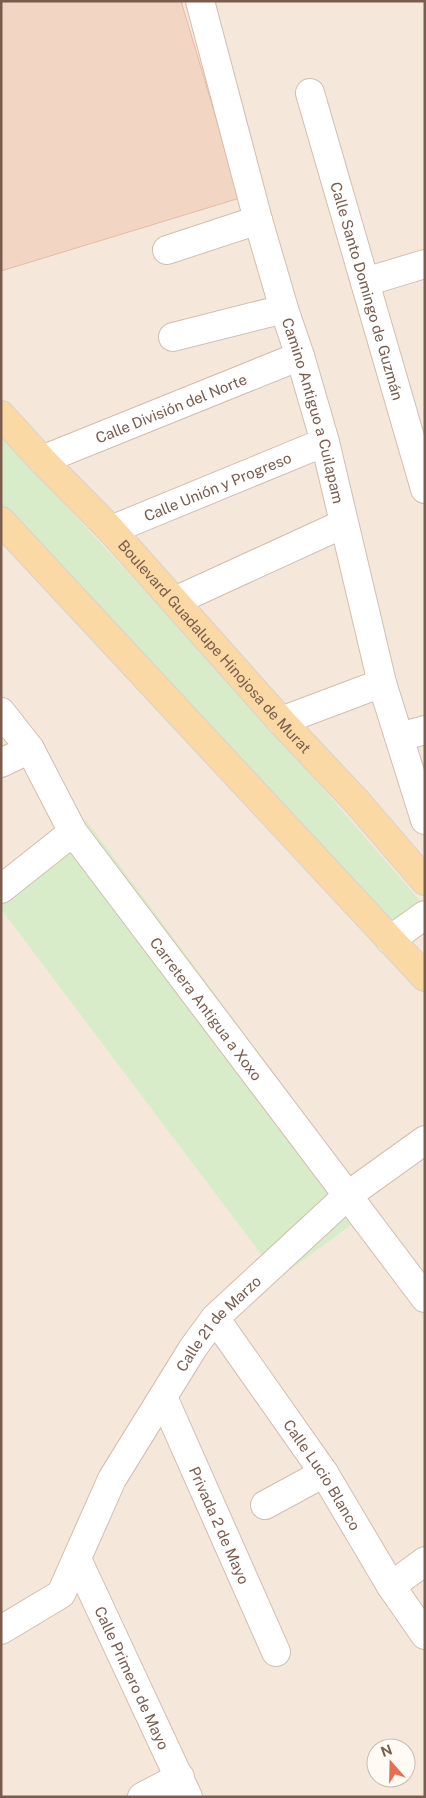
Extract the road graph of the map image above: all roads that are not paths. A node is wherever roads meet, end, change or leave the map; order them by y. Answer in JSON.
{"nodes":[{"id":1,"x":200,"y":1,"type":"edge"},
{"id":2,"x":310,"y":93,"type":"dead end"},
{"id":3,"x":258,"y":220,"type":"junction"},
{"id":4,"x":167,"y":250,"type":"dead end"},
{"id":5,"x":425,"y":264,"type":"edge"},
{"id":6,"x":365,"y":282,"type":"junction"},
{"id":7,"x":284,"y":309,"type":"junction"},
{"id":8,"x":173,"y":337,"type":"dead end"},
{"id":9,"x":300,"y":356,"type":"junction"},
{"id":10,"x":1,"y":416,"type":"edge"},
{"id":11,"x":415,"y":417,"type":"edge"},
{"id":12,"x":325,"y":442,"type":"junction"},
{"id":13,"x":42,"y":460,"type":"junction"},
{"id":14,"x":425,"y":489,"type":"edge"},
{"id":15,"x":1,"y":521,"type":"edge"},
{"id":16,"x":343,"y":524,"type":"junction"},
{"id":17,"x":111,"y":530,"type":"junction"},
{"id":18,"x":175,"y":601,"type":"junction"},
{"id":19,"x":382,"y":683,"type":"junction"},
{"id":20,"x":1,"y":712,"type":"edge"},
{"id":21,"x":281,"y":720,"type":"junction"},
{"id":22,"x":412,"y":734,"type":"edge"},
{"id":23,"x":30,"y":749,"type":"junction"},
{"id":24,"x":1,"y":763,"type":"edge"},
{"id":25,"x":425,"y":820,"type":"edge"},
{"id":26,"x":73,"y":832,"type":"junction"},
{"id":27,"x":425,"y":881,"type":"edge"},
{"id":28,"x":1,"y":889,"type":"edge"},
{"id":29,"x":425,"y":915,"type":"edge"},
{"id":30,"x":390,"y":940,"type":"junction"},
{"id":31,"x":425,"y":977,"type":"edge"},
{"id":32,"x":425,"y":1140,"type":"edge"},
{"id":33,"x":346,"y":1196,"type":"junction"},
{"id":34,"x":425,"y":1298,"type":"edge"},
{"id":35,"x":215,"y":1318,"type":"junction"},
{"id":36,"x":163,"y":1397,"type":"junction"},
{"id":37,"x":324,"y":1473,"type":"junction"},
{"id":38,"x":265,"y":1505,"type":"dead end"},
{"id":39,"x":77,"y":1559,"type":"junction"},
{"id":40,"x":425,"y":1561,"type":"edge"},
{"id":41,"x":391,"y":1586,"type":"junction"},
{"id":42,"x":1,"y":1630,"type":"edge"},
{"id":43,"x":425,"y":1635,"type":"edge"},
{"id":44,"x":276,"y":1652,"type":"dead end"},
{"id":45,"x":184,"y":1787,"type":"edge"},
{"id":46,"x":142,"y":1797,"type":"edge"}],
"edges":[{"from":1,"to":3,"type":"street","name":"Camino Antiguo a Cuilapam"},
{"from":2,"to":6,"type":"street","name":"Calle Santo Domingo de Guzmán"},
{"from":3,"to":4,"type":"street"},
{"from":3,"to":7,"type":"street","name":"Camino Antiguo a Cuilapam"},
{"from":5,"to":6,"type":"street"},
{"from":6,"to":11,"type":"street","name":"Calle Santo Domingo de Guzmán"},
{"from":7,"to":8,"type":"street"},
{"from":7,"to":9,"type":"street","name":"Camino Antiguo a Cuilapam"},
{"from":9,"to":12,"type":"street","name":"Camino Antiguo a Cuilapam"},
{"from":9,"to":13,"type":"street","name":"Calle División del Norte"},
{"from":10,"to":13,"type":"main road","name":"Boulevard Guadalupe Hinojosa de Murat"},
{"from":11,"to":14,"type":"street","name":"Calle Santo Domingo de Guzmán"},
{"from":12,"to":16,"type":"street","name":"Camino Antiguo a Cuilapam"},
{"from":12,"to":17,"type":"street","name":"Calle Unión y Progreso"},
{"from":13,"to":17,"type":"main road","name":"Boulevard Guadalupe Hinojosa de Murat"},
{"from":15,"to":30,"type":"main road"},
{"from":16,"to":18,"type":"street"},
{"from":16,"to":19,"type":"street","name":"Camino Antiguo a Cuilapam"},
{"from":17,"to":18,"type":"main road","name":"Boulevard Guadalupe Hinojosa de Murat"},
{"from":18,"to":21,"type":"main road","name":"Boulevard Guadalupe Hinojosa de Murat"},
{"from":19,"to":21,"type":"street"},
{"from":19,"to":22,"type":"street","name":"Camino Antiguo a Cuilapam"},
{"from":20,"to":23,"type":"street","name":"Carretera Antigua a Xoxo"},
{"from":21,"to":27,"type":"main road","name":"Boulevard Guadalupe Hinojosa de Murat"},
{"from":22,"to":25,"type":"street","name":"Camino Antiguo a Cuilapam"},
{"from":23,"to":24,"type":"street"},
{"from":23,"to":26,"type":"street","name":"Carretera Antigua a Xoxo"},
{"from":26,"to":28,"type":"street"},
{"from":26,"to":33,"type":"street","name":"Carretera Antigua a Xoxo"},
{"from":29,"to":30,"type":"street"},
{"from":30,"to":31,"type":"main road"},
{"from":32,"to":33,"type":"street","name":"Calle 21 de Marzo"},
{"from":33,"to":34,"type":"street","name":"Carretera Antigua a Xoxo"},
{"from":33,"to":35,"type":"street","name":"Calle 21 de Marzo"},
{"from":35,"to":36,"type":"street","name":"Calle 21 de Marzo"},
{"from":35,"to":37,"type":"street","name":"Calle Lucio Blanco"},
{"from":36,"to":39,"type":"street","name":"Calle 21 de Marzo"},
{"from":36,"to":44,"type":"street","name":"Privada 2 de Mayo"},
{"from":37,"to":38,"type":"street"},
{"from":37,"to":41,"type":"street","name":"Calle Lucio Blanco"},
{"from":39,"to":42,"type":"street","name":"Calle 21 de Marzo"},
{"from":39,"to":45,"type":"street","name":"Calle Primero de Mayo"},
{"from":40,"to":41,"type":"street"},
{"from":41,"to":43,"type":"street","name":"Calle Lucio Blanco"},
{"from":45,"to":46,"type":"street"}]}
